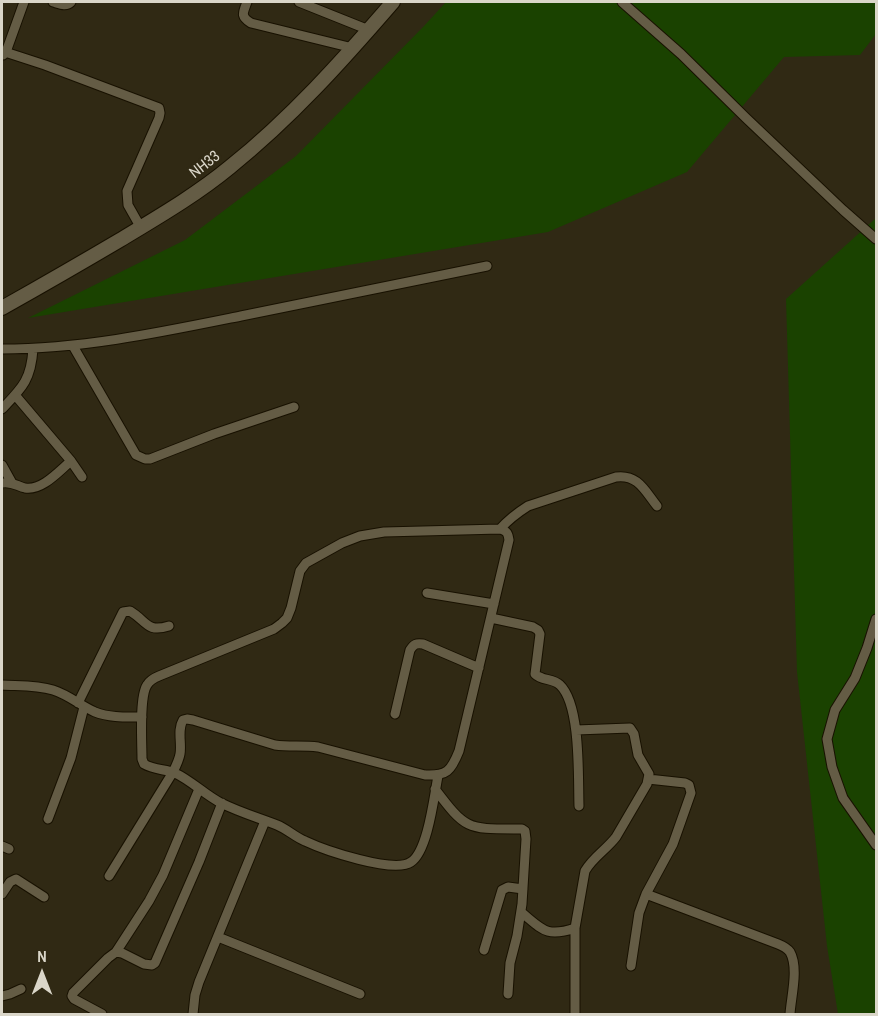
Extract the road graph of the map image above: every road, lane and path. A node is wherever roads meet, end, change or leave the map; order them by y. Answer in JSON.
{"nodes":[{"id":1,"x":24,"y":2,"type":"edge"},
{"id":2,"x":53,"y":2,"type":"edge"},
{"id":3,"x":72,"y":2,"type":"edge"},
{"id":4,"x":247,"y":2,"type":"edge"},
{"id":5,"x":302,"y":2,"type":"edge"},
{"id":6,"x":393,"y":2,"type":"edge"},
{"id":7,"x":622,"y":2,"type":"edge"},
{"id":8,"x":369,"y":30,"type":"junction"},
{"id":9,"x":353,"y":48,"type":"junction"},
{"id":10,"x":3,"y":53,"type":"edge"},
{"id":11,"x":141,"y":228,"type":"junction"},
{"id":12,"x":876,"y":239,"type":"edge"},
{"id":13,"x":487,"y":266,"type":"dead end"},
{"id":14,"x":2,"y":308,"type":"edge"},
{"id":15,"x":73,"y":346,"type":"junction"},
{"id":16,"x":2,"y":349,"type":"edge"},
{"id":17,"x":33,"y":349,"type":"junction"},
{"id":18,"x":15,"y":395,"type":"junction"},
{"id":19,"x":294,"y":408,"type":"dead end"},
{"id":20,"x":2,"y":409,"type":"edge"},
{"id":21,"x":71,"y":461,"type":"junction"},
{"id":22,"x":2,"y":465,"type":"edge"},
{"id":23,"x":82,"y":477,"type":"dead end"},
{"id":24,"x":2,"y":483,"type":"edge"},
{"id":25,"x":12,"y":483,"type":"junction"},
{"id":26,"x":657,"y":506,"type":"dead end"},
{"id":27,"x":500,"y":529,"type":"junction"},
{"id":28,"x":427,"y":593,"type":"dead end"},
{"id":29,"x":494,"y":604,"type":"junction"},
{"id":30,"x":491,"y":618,"type":"junction"},
{"id":31,"x":876,"y":619,"type":"edge"},
{"id":32,"x":169,"y":626,"type":"dead end"},
{"id":33,"x":479,"y":668,"type":"junction"},
{"id":34,"x":2,"y":685,"type":"edge"},
{"id":35,"x":81,"y":705,"type":"junction"},
{"id":36,"x":395,"y":714,"type":"dead end"},
{"id":37,"x":142,"y":717,"type":"junction"},
{"id":38,"x":576,"y":730,"type":"junction"},
{"id":39,"x":173,"y":772,"type":"junction"},
{"id":40,"x":438,"y":776,"type":"junction"},
{"id":41,"x":648,"y":779,"type":"junction"},
{"id":42,"x":199,"y":789,"type":"junction"},
{"id":43,"x":435,"y":789,"type":"junction"},
{"id":44,"x":222,"y":803,"type":"junction"},
{"id":45,"x":579,"y":806,"type":"dead end"},
{"id":46,"x":48,"y":819,"type":"dead end"},
{"id":47,"x":266,"y":821,"type":"junction"},
{"id":48,"x":876,"y":845,"type":"edge"},
{"id":49,"x":110,"y":876,"type":"dead end"},
{"id":50,"x":523,"y":889,"type":"junction"},
{"id":51,"x":2,"y":894,"type":"edge"},
{"id":52,"x":646,"y":894,"type":"junction"},
{"id":53,"x":44,"y":897,"type":"dead end"},
{"id":54,"x":521,"y":912,"type":"junction"},
{"id":55,"x":575,"y":928,"type":"junction"},
{"id":56,"x":218,"y":937,"type":"junction"},
{"id":57,"x":484,"y":950,"type":"dead end"},
{"id":58,"x":116,"y":952,"type":"junction"},
{"id":59,"x":631,"y":966,"type":"dead end"},
{"id":60,"x":21,"y":989,"type":"dead end"},
{"id":61,"x":360,"y":994,"type":"dead end"},
{"id":62,"x":508,"y":994,"type":"dead end"},
{"id":63,"x":2,"y":996,"type":"edge"},
{"id":64,"x":190,"y":1013,"type":"edge"},
{"id":65,"x":102,"y":1014,"type":"edge"},
{"id":66,"x":575,"y":1014,"type":"edge"},
{"id":67,"x":790,"y":1014,"type":"edge"}],
"edges":[{"from":1,"to":10,"type":"street"},
{"from":2,"to":3,"type":"street"},
{"from":4,"to":9,"type":"street"},
{"from":5,"to":8,"type":"street"},
{"from":6,"to":8,"type":"main road","name":"NH33"},
{"from":7,"to":12,"type":"street"},
{"from":8,"to":9,"type":"main road","name":"NH33"},
{"from":9,"to":11,"type":"main road","name":"NH33"},
{"from":10,"to":11,"type":"street"},
{"from":11,"to":14,"type":"main road","name":"NH33"},
{"from":13,"to":15,"type":"street"},
{"from":15,"to":17,"type":"street"},
{"from":15,"to":19,"type":"street"},
{"from":16,"to":17,"type":"street"},
{"from":17,"to":18,"type":"street"},
{"from":18,"to":20,"type":"street"},
{"from":18,"to":21,"type":"street"},
{"from":21,"to":23,"type":"street"},
{"from":21,"to":25,"type":"street"},
{"from":22,"to":25,"type":"street"},
{"from":24,"to":25,"type":"street"},
{"from":26,"to":27,"type":"street"},
{"from":27,"to":29,"type":"street"},
{"from":27,"to":37,"type":"street"},
{"from":28,"to":29,"type":"street"},
{"from":29,"to":30,"type":"street"},
{"from":30,"to":33,"type":"street"},
{"from":30,"to":38,"type":"street"},
{"from":31,"to":48,"type":"street"},
{"from":32,"to":35,"type":"street"},
{"from":33,"to":36,"type":"street"},
{"from":33,"to":40,"type":"street"},
{"from":34,"to":35,"type":"street"},
{"from":35,"to":37,"type":"street"},
{"from":35,"to":46,"type":"street"},
{"from":37,"to":39,"type":"street"},
{"from":38,"to":41,"type":"street"},
{"from":38,"to":45,"type":"street"},
{"from":39,"to":40,"type":"street"},
{"from":39,"to":42,"type":"street"},
{"from":39,"to":49,"type":"street"},
{"from":40,"to":43,"type":"street"},
{"from":41,"to":52,"type":"street"},
{"from":41,"to":55,"type":"street"},
{"from":42,"to":44,"type":"street"},
{"from":42,"to":58,"type":"street"},
{"from":43,"to":47,"type":"street"},
{"from":43,"to":50,"type":"street"},
{"from":44,"to":47,"type":"street"},
{"from":44,"to":58,"type":"street"},
{"from":47,"to":56,"type":"street"},
{"from":50,"to":54,"type":"street"},
{"from":50,"to":57,"type":"street"},
{"from":51,"to":53,"type":"street"},
{"from":52,"to":59,"type":"street"},
{"from":52,"to":67,"type":"street"},
{"from":54,"to":55,"type":"street"},
{"from":54,"to":62,"type":"street"},
{"from":55,"to":66,"type":"street"},
{"from":56,"to":61,"type":"street"},
{"from":56,"to":64,"type":"street"},
{"from":58,"to":65,"type":"street"},
{"from":60,"to":63,"type":"street"}]}
